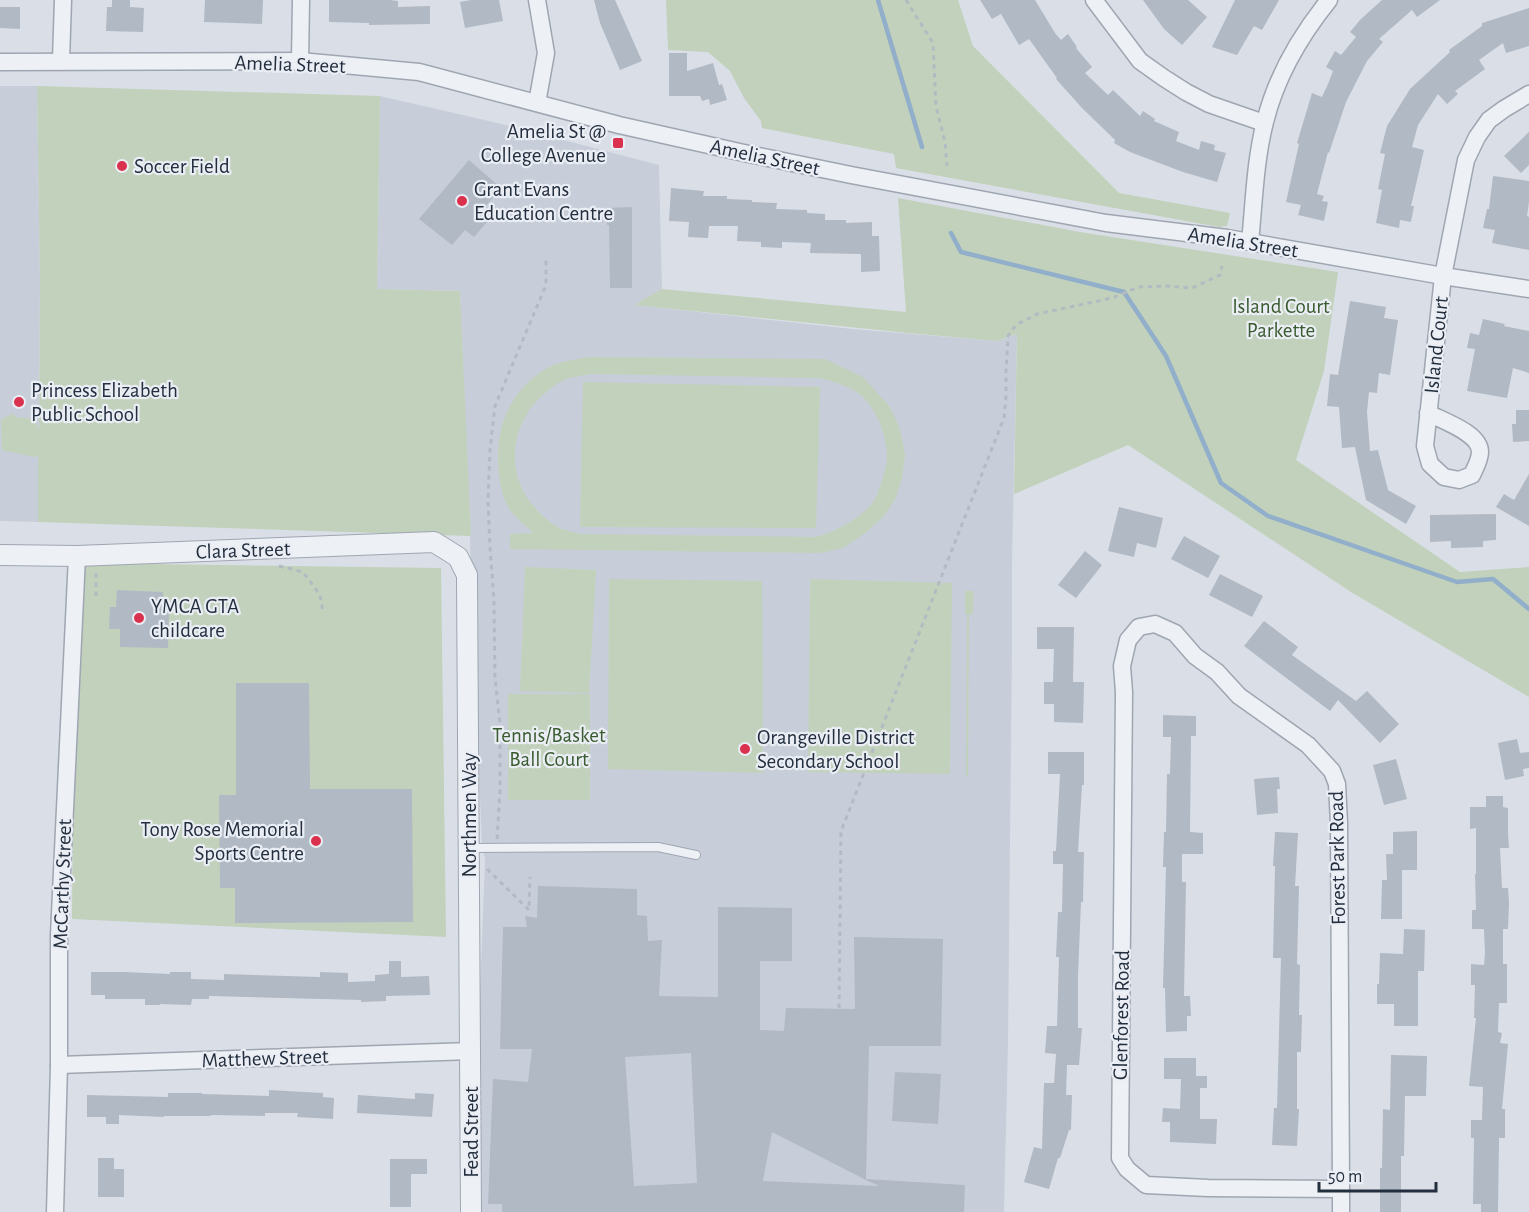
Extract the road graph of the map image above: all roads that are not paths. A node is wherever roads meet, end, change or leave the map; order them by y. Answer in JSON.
{"nodes":[{"id":1,"x":63,"y":0,"type":"edge"},
{"id":2,"x":301,"y":0,"type":"edge"},
{"id":3,"x":537,"y":0,"type":"edge"},
{"id":4,"x":1094,"y":0,"type":"edge"},
{"id":5,"x":1329,"y":0,"type":"edge"},
{"id":6,"x":61,"y":61,"type":"junction"},
{"id":7,"x":0,"y":62,"type":"edge"},
{"id":8,"x":300,"y":62,"type":"junction"},
{"id":9,"x":1529,"y":94,"type":"edge"},
{"id":10,"x":537,"y":103,"type":"junction"},
{"id":11,"x":1264,"y":123,"type":"junction"},
{"id":12,"x":1250,"y":242,"type":"junction"},
{"id":13,"x":1443,"y":276,"type":"junction"},
{"id":14,"x":1529,"y":289,"type":"edge"},
{"id":15,"x":1428,"y":413,"type":"dead end"},
{"id":16,"x":0,"y":555,"type":"edge"},
{"id":17,"x":76,"y":556,"type":"junction"},
{"id":18,"x":467,"y":578,"type":"joint"},
{"id":19,"x":1128,"y":640,"type":"joint"},
{"id":20,"x":470,"y":850,"type":"junction"},
{"id":21,"x":696,"y":855,"type":"dead end"},
{"id":22,"x":471,"y":1051,"type":"junction"},
{"id":23,"x":59,"y":1065,"type":"junction"},
{"id":24,"x":1341,"y":1189,"type":"junction"},
{"id":25,"x":56,"y":1212,"type":"edge"},
{"id":26,"x":471,"y":1212,"type":"edge"},
{"id":27,"x":1341,"y":1212,"type":"edge"}],
"edges":[{"from":1,"to":6,"type":"street"},
{"from":2,"to":8,"type":"street"},
{"from":3,"to":10,"type":"street"},
{"from":4,"to":11,"type":"street"},
{"from":5,"to":11,"type":"street"},
{"from":6,"to":7,"type":"street","name":"Amelia Street"},
{"from":6,"to":8,"type":"street","name":"Amelia Street"},
{"from":8,"to":10,"type":"street","name":"Amelia Street"},
{"from":9,"to":13,"type":"street","name":"Island Court"},
{"from":10,"to":12,"type":"street","name":"Amelia Street"},
{"from":11,"to":12,"type":"street"},
{"from":12,"to":13,"type":"street","name":"Amelia Street"},
{"from":13,"to":14,"type":"street","name":"Amelia Street"},
{"from":13,"to":15,"type":"street","name":"Island Court"},
{"from":16,"to":17,"type":"street","name":"Clara Street"},
{"from":17,"to":18,"type":"street","name":"Clara Street"},
{"from":17,"to":23,"type":"street","name":"McCarthy Street"},
{"from":18,"to":20,"type":"street","name":"Northmen Way"},
{"from":19,"to":24,"type":"street","name":"Forest Park Road"},
{"from":19,"to":24,"type":"street","name":"Glenforest Road"},
{"from":20,"to":21,"type":"lane"},
{"from":20,"to":22,"type":"street","name":"Northmen Way"},
{"from":22,"to":23,"type":"street","name":"Matthew Street"},
{"from":22,"to":26,"type":"street","name":"Fead Street"},
{"from":23,"to":25,"type":"street","name":"McCarthy Street"},
{"from":24,"to":27,"type":"street","name":"Forest Park Road"}]}
